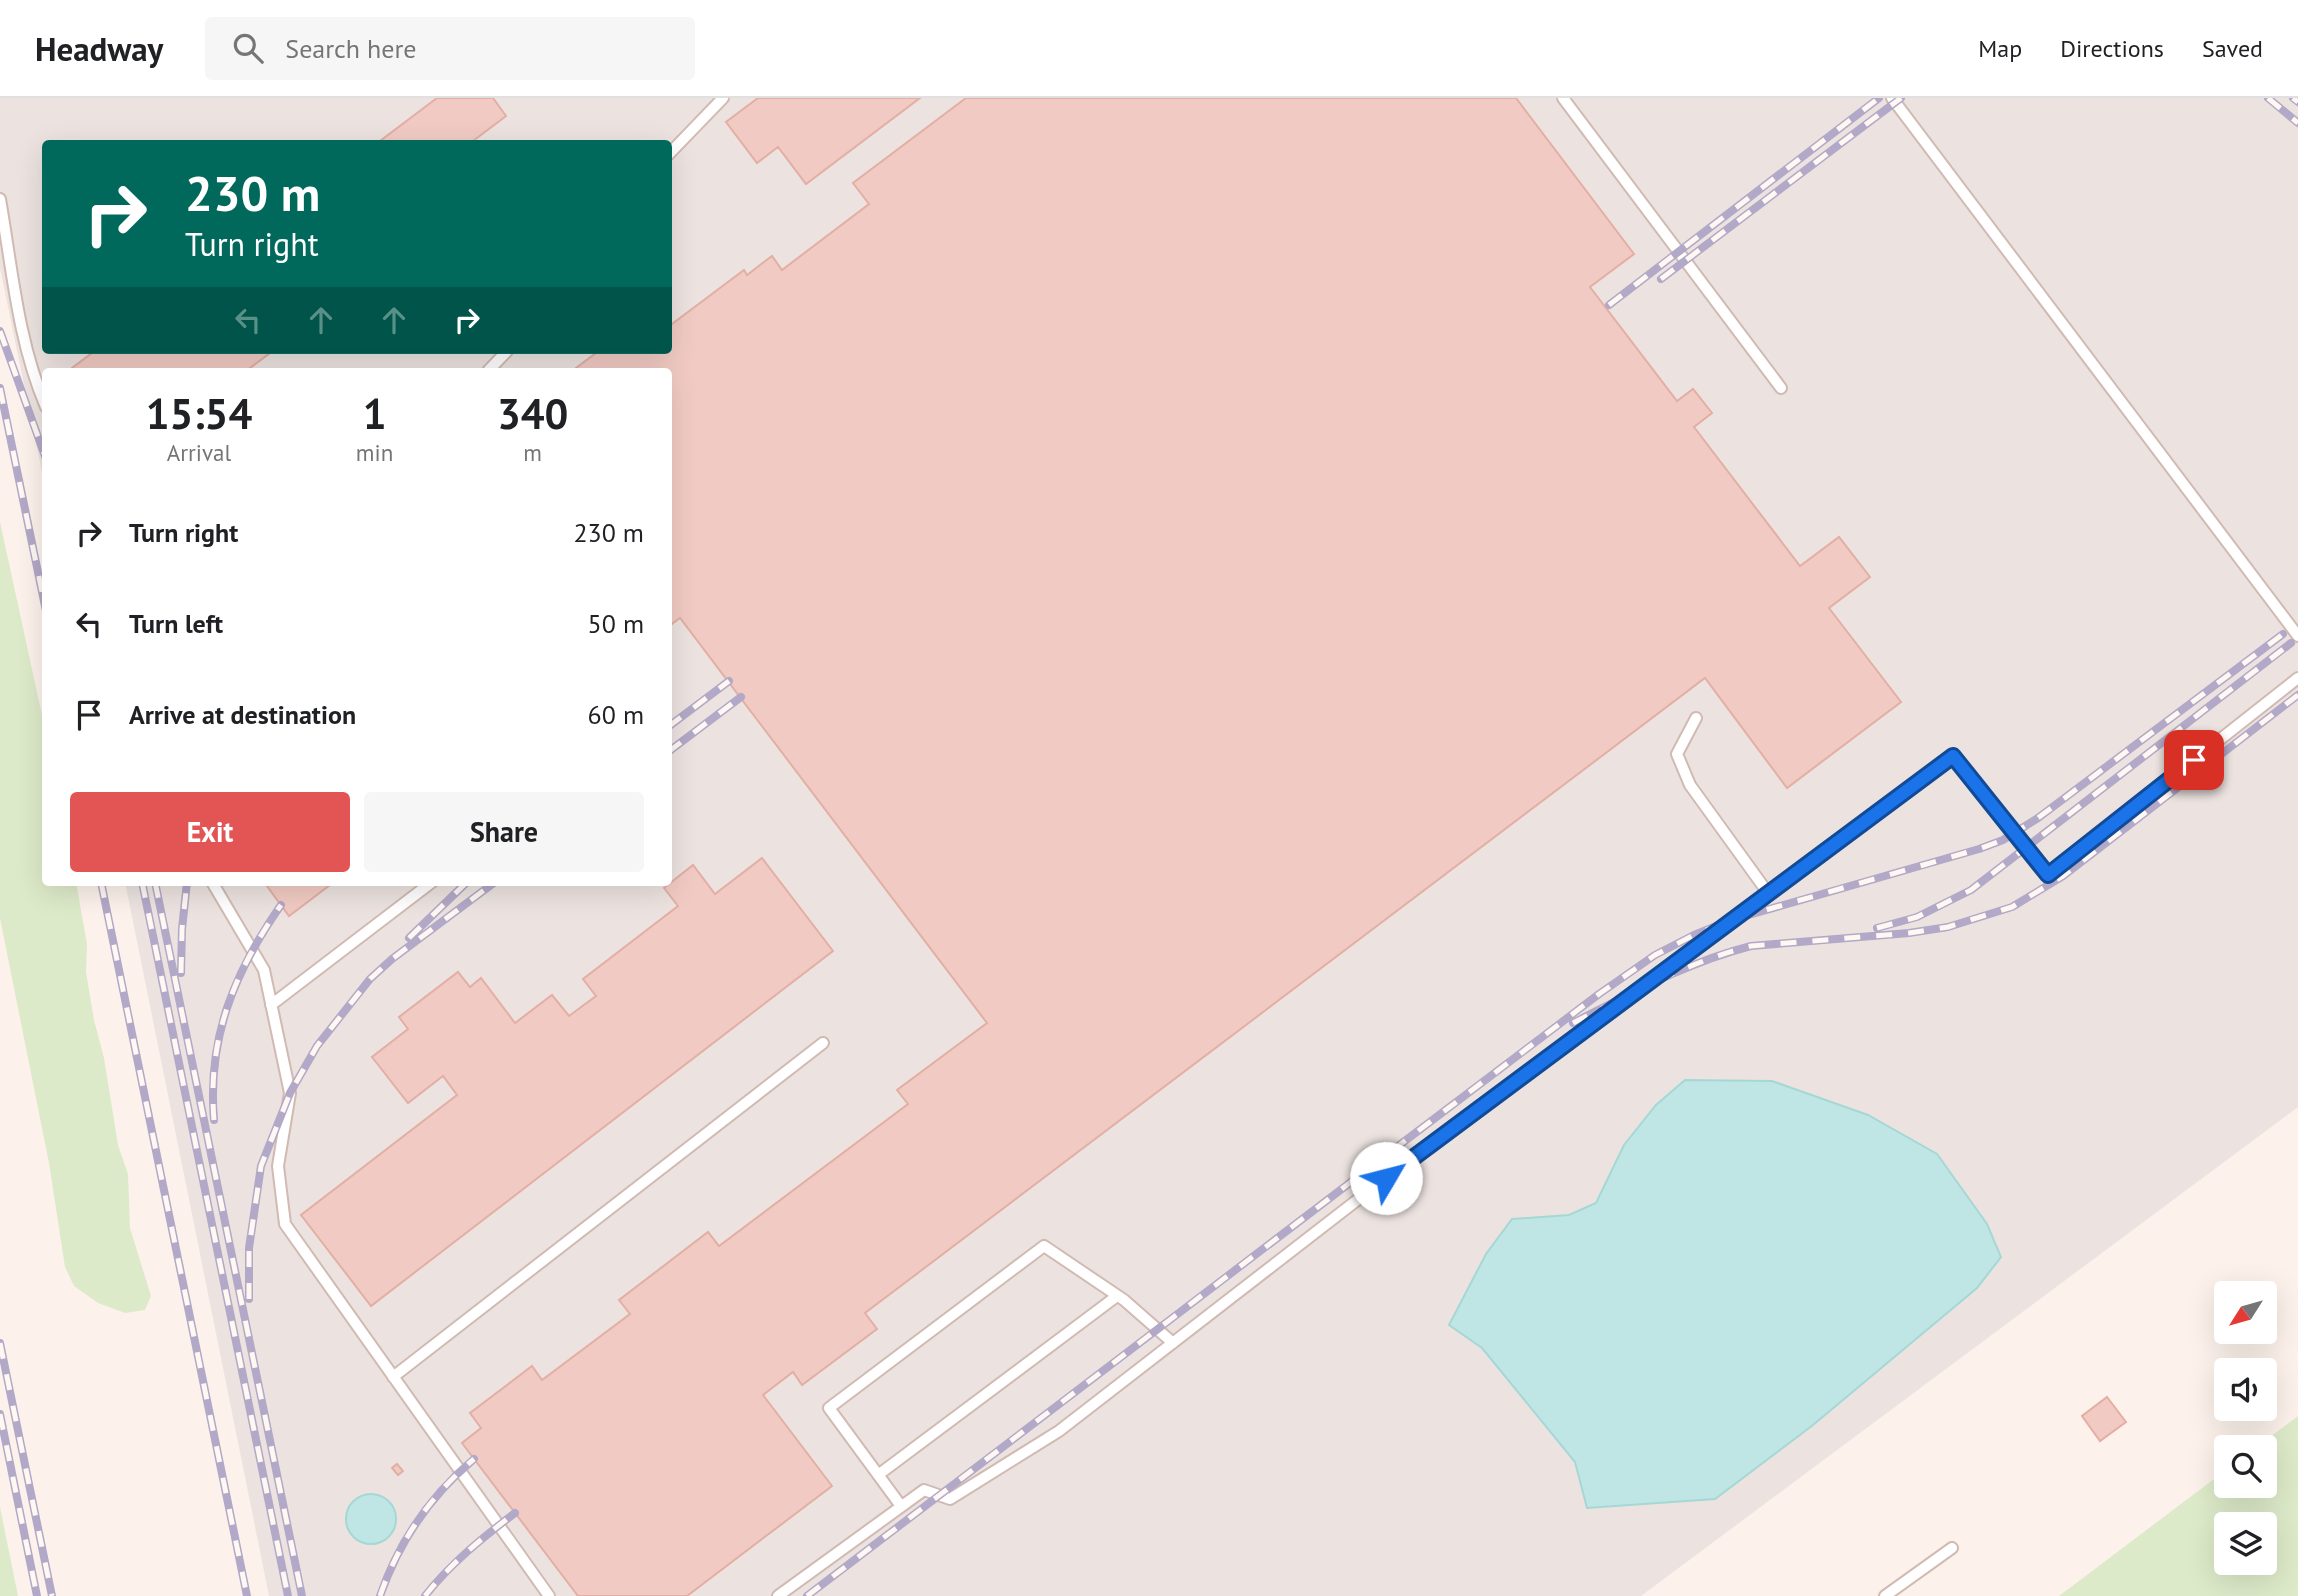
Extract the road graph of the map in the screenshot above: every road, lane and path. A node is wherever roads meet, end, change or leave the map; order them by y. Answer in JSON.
{"nodes":[{"id":1,"x":723,"y":98,"type":"edge"},
{"id":2,"x":1563,"y":98,"type":"edge"},
{"id":3,"x":1892,"y":98,"type":"edge"},
{"id":4,"x":672,"y":151,"type":"edge"},
{"id":5,"x":0,"y":199,"type":"edge"},
{"id":6,"x":504,"y":354,"type":"edge"},
{"id":7,"x":491,"y":368,"type":"edge"},
{"id":8,"x":1781,"y":388,"type":"dead end"},
{"id":9,"x":42,"y":398,"type":"edge"},
{"id":10,"x":2298,"y":636,"type":"edge"},
{"id":11,"x":2298,"y":678,"type":"edge"},
{"id":12,"x":1696,"y":718,"type":"dead end"},
{"id":13,"x":214,"y":886,"type":"edge"},
{"id":14,"x":427,"y":886,"type":"edge"},
{"id":15,"x":1768,"y":893,"type":"junction"},
{"id":16,"x":271,"y":1005,"type":"junction"},
{"id":17,"x":823,"y":1043,"type":"dead end"},
{"id":18,"x":1118,"y":1296,"type":"junction"},
{"id":19,"x":1173,"y":1343,"type":"junction"},
{"id":20,"x":393,"y":1377,"type":"junction"},
{"id":21,"x":878,"y":1475,"type":"junction"},
{"id":22,"x":901,"y":1506,"type":"junction"},
{"id":23,"x":1952,"y":1548,"type":"dead end"},
{"id":24,"x":549,"y":1596,"type":"edge"},
{"id":25,"x":778,"y":1596,"type":"edge"},
{"id":26,"x":1885,"y":1596,"type":"edge"}],
"edges":[{"from":1,"to":4,"type":"lane"},
{"from":2,"to":8,"type":"lane"},
{"from":3,"to":10,"type":"lane"},
{"from":5,"to":9,"type":"lane"},
{"from":6,"to":7,"type":"lane"},
{"from":11,"to":15,"type":"lane"},
{"from":12,"to":15,"type":"lane"},
{"from":13,"to":16,"type":"lane"},
{"from":14,"to":16,"type":"lane"},
{"from":15,"to":19,"type":"lane"},
{"from":16,"to":20,"type":"lane"},
{"from":17,"to":20,"type":"lane"},
{"from":18,"to":19,"type":"lane"},
{"from":18,"to":21,"type":"lane"},
{"from":18,"to":21,"type":"lane"},
{"from":19,"to":22,"type":"lane"},
{"from":20,"to":24,"type":"lane"},
{"from":21,"to":22,"type":"lane"},
{"from":22,"to":25,"type":"lane"},
{"from":23,"to":26,"type":"lane"}]}
